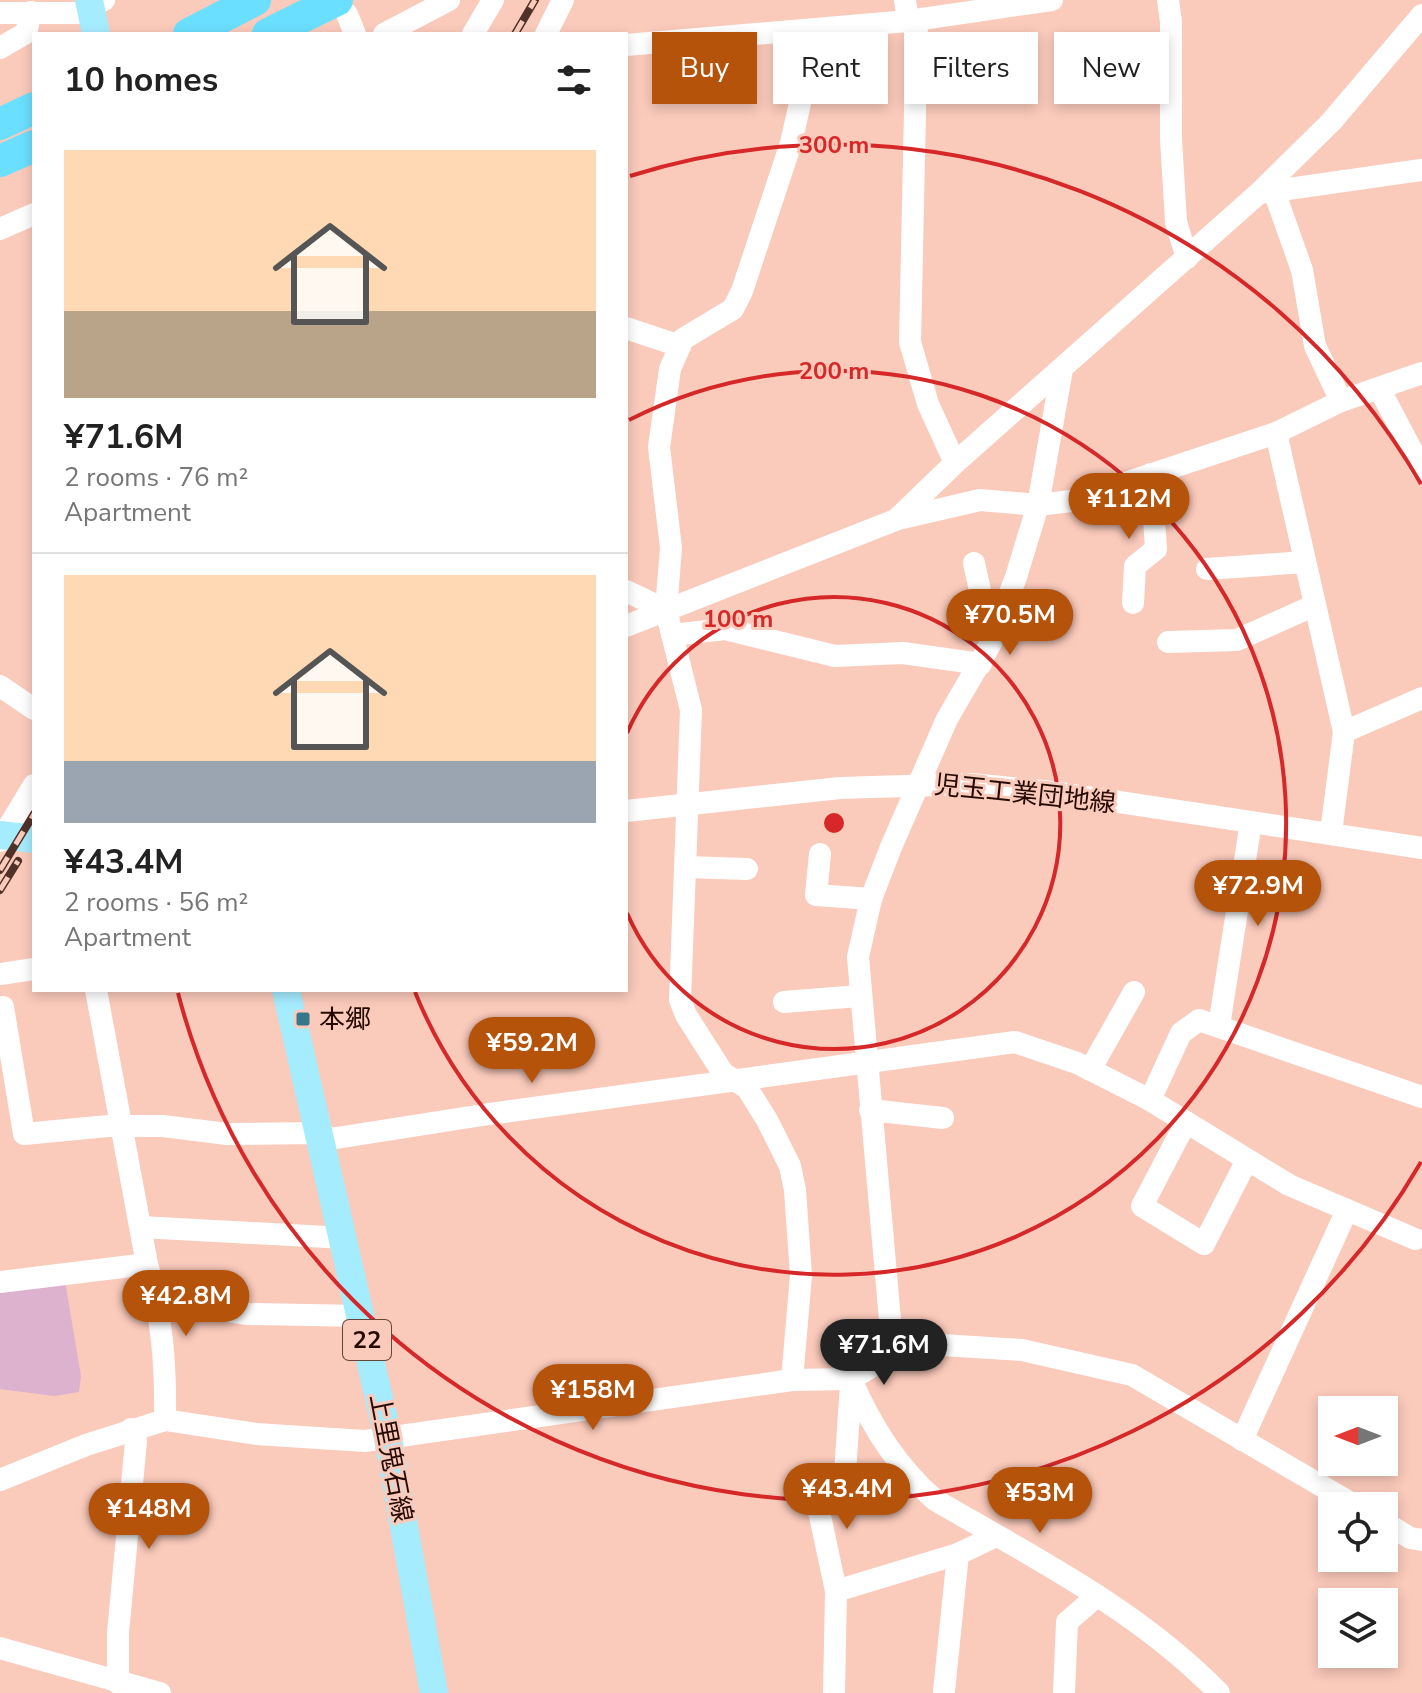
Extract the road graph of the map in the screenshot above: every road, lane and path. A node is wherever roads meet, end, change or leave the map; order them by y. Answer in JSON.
{"nodes":[{"id":1,"x":255,"y":0,"type":"edge"},
{"id":2,"x":449,"y":0,"type":"edge"},
{"id":3,"x":493,"y":0,"type":"edge"},
{"id":4,"x":563,"y":0,"type":"edge"},
{"id":5,"x":1052,"y":0,"type":"edge"},
{"id":6,"x":1168,"y":0,"type":"edge"},
{"id":7,"x":95,"y":10,"type":"edge"},
{"id":8,"x":31,"y":12,"type":"junction"},
{"id":9,"x":0,"y":13,"type":"edge"},
{"id":10,"x":910,"y":14,"type":"edge"},
{"id":11,"x":1422,"y":15,"type":"edge"},
{"id":12,"x":346,"y":16,"type":"edge"},
{"id":13,"x":810,"y":30,"type":"junction"},
{"id":14,"x":193,"y":32,"type":"edge"},
{"id":15,"x":277,"y":32,"type":"edge"},
{"id":16,"x":388,"y":32,"type":"edge"},
{"id":17,"x":474,"y":32,"type":"edge"},
{"id":18,"x":547,"y":32,"type":"edge"},
{"id":19,"x":628,"y":45,"type":"edge"},
{"id":20,"x":0,"y":48,"type":"edge"},
{"id":21,"x":32,"y":109,"type":"edge"},
{"id":22,"x":0,"y":124,"type":"edge"},
{"id":23,"x":32,"y":147,"type":"edge"},
{"id":24,"x":0,"y":161,"type":"edge"},
{"id":25,"x":1421,"y":170,"type":"edge"},
{"id":26,"x":1267,"y":192,"type":"junction"},
{"id":27,"x":32,"y":215,"type":"edge"},
{"id":28,"x":0,"y":229,"type":"edge"},
{"id":29,"x":1187,"y":258,"type":"junction"},
{"id":30,"x":628,"y":329,"type":"edge"},
{"id":31,"x":680,"y":346,"type":"junction"},
{"id":32,"x":1062,"y":369,"type":"junction"},
{"id":33,"x":1422,"y":373,"type":"edge"},
{"id":34,"x":1379,"y":388,"type":"junction"},
{"id":35,"x":1341,"y":401,"type":"junction"},
{"id":36,"x":1276,"y":433,"type":"junction"},
{"id":37,"x":955,"y":463,"type":"junction"},
{"id":38,"x":1422,"y":470,"type":"edge"},
{"id":39,"x":1151,"y":474,"type":"junction"},
{"id":40,"x":1038,"y":505,"type":"junction"},
{"id":41,"x":898,"y":519,"type":"junction"},
{"id":42,"x":1305,"y":562,"type":"junction"},
{"id":43,"x":974,"y":563,"type":"dead end"},
{"id":44,"x":1207,"y":569,"type":"dead end"},
{"id":45,"x":628,"y":592,"type":"edge"},
{"id":46,"x":1133,"y":603,"type":"dead end"},
{"id":47,"x":1315,"y":605,"type":"junction"},
{"id":48,"x":666,"y":610,"type":"junction"},
{"id":49,"x":628,"y":625,"type":"edge"},
{"id":50,"x":672,"y":635,"type":"junction"},
{"id":51,"x":1168,"y":642,"type":"dead end"},
{"id":52,"x":991,"y":643,"type":"junction"},
{"id":53,"x":981,"y":664,"type":"junction"},
{"id":54,"x":0,"y":686,"type":"edge"},
{"id":55,"x":1422,"y":698,"type":"edge"},
{"id":56,"x":32,"y":708,"type":"edge"},
{"id":57,"x":1344,"y":732,"type":"junction"},
{"id":58,"x":918,"y":783,"type":"junction"},
{"id":59,"x":32,"y":788,"type":"edge"},
{"id":60,"x":687,"y":805,"type":"junction"},
{"id":61,"x":628,"y":811,"type":"edge"},
{"id":62,"x":1251,"y":822,"type":"junction"},
{"id":63,"x":1331,"y":833,"type":"junction"},
{"id":64,"x":1,"y":837,"type":"edge"},
{"id":65,"x":32,"y":839,"type":"edge"},
{"id":66,"x":1422,"y":848,"type":"edge"},
{"id":67,"x":820,"y":854,"type":"dead end"},
{"id":68,"x":685,"y":867,"type":"junction"},
{"id":69,"x":747,"y":869,"type":"dead end"},
{"id":70,"x":871,"y":899,"type":"junction"},
{"id":71,"x":32,"y":969,"type":"edge"},
{"id":72,"x":0,"y":974,"type":"edge"},
{"id":73,"x":96,"y":992,"type":"edge"},
{"id":74,"x":286,"y":992,"type":"edge"},
{"id":75,"x":1134,"y":992,"type":"dead end"},
{"id":76,"x":859,"y":996,"type":"junction"},
{"id":77,"x":784,"y":1002,"type":"dead end"},
{"id":78,"x":3,"y":1007,"type":"dead end"},
{"id":79,"x":1219,"y":1026,"type":"junction"},
{"id":80,"x":866,"y":1064,"type":"junction"},
{"id":81,"x":1090,"y":1070,"type":"junction"},
{"id":82,"x":735,"y":1081,"type":"junction"},
{"id":83,"x":1422,"y":1097,"type":"edge"},
{"id":84,"x":1150,"y":1100,"type":"junction"},
{"id":85,"x":870,"y":1110,"type":"junction"},
{"id":86,"x":943,"y":1118,"type":"dead end"},
{"id":87,"x":1186,"y":1122,"type":"junction"},
{"id":88,"x":123,"y":1126,"type":"junction"},
{"id":89,"x":321,"y":1133,"type":"junction"},
{"id":90,"x":1247,"y":1160,"type":"junction"},
{"id":91,"x":1347,"y":1210,"type":"junction"},
{"id":92,"x":141,"y":1227,"type":"junction"},
{"id":93,"x":1420,"y":1235,"type":"edge"},
{"id":94,"x":345,"y":1238,"type":"junction"},
{"id":95,"x":147,"y":1264,"type":"junction"},
{"id":96,"x":0,"y":1282,"type":"edge"},
{"id":97,"x":158,"y":1301,"type":"junction"},
{"id":98,"x":362,"y":1316,"type":"junction"},
{"id":99,"x":893,"y":1354,"type":"junction"},
{"id":100,"x":851,"y":1379,"type":"junction"},
{"id":101,"x":792,"y":1380,"type":"junction"},
{"id":102,"x":165,"y":1420,"type":"junction"},
{"id":103,"x":131,"y":1429,"type":"junction"},
{"id":104,"x":388,"y":1438,"type":"junction"},
{"id":105,"x":1242,"y":1440,"type":"junction"},
{"id":106,"x":0,"y":1480,"type":"edge"},
{"id":107,"x":1332,"y":1492,"type":"edge"},
{"id":108,"x":1398,"y":1531,"type":"edge"},
{"id":109,"x":996,"y":1536,"type":"junction"},
{"id":110,"x":1422,"y":1540,"type":"edge"},
{"id":111,"x":958,"y":1554,"type":"junction"},
{"id":112,"x":836,"y":1591,"type":"junction"},
{"id":113,"x":1097,"y":1596,"type":"junction"},
{"id":114,"x":0,"y":1648,"type":"edge"},
{"id":115,"x":118,"y":1683,"type":"junction"},
{"id":116,"x":944,"y":1691,"type":"dead end"},
{"id":117,"x":160,"y":1693,"type":"edge"},
{"id":118,"x":434,"y":1693,"type":"edge"},
{"id":119,"x":834,"y":1693,"type":"edge"},
{"id":120,"x":1064,"y":1693,"type":"edge"},
{"id":121,"x":1219,"y":1693,"type":"edge"}],
"edges":[{"from":1,"to":14,"type":"highway"},
{"from":2,"to":16,"type":"street"},
{"from":3,"to":17,"type":"street"},
{"from":4,"to":18,"type":"street"},
{"from":5,"to":10,"type":"street"},
{"from":6,"to":29,"type":"street"},
{"from":7,"to":8,"type":"street"},
{"from":8,"to":9,"type":"street"},
{"from":8,"to":20,"type":"street"},
{"from":10,"to":13,"type":"street"},
{"from":10,"to":37,"type":"street"},
{"from":11,"to":26,"type":"street"},
{"from":12,"to":15,"type":"highway"},
{"from":13,"to":19,"type":"street"},
{"from":13,"to":31,"type":"street"},
{"from":21,"to":22,"type":"highway"},
{"from":23,"to":24,"type":"highway"},
{"from":25,"to":26,"type":"street"},
{"from":26,"to":29,"type":"street"},
{"from":26,"to":35,"type":"street"},
{"from":27,"to":28,"type":"street"},
{"from":29,"to":32,"type":"street"},
{"from":30,"to":31,"type":"street"},
{"from":31,"to":48,"type":"street"},
{"from":32,"to":37,"type":"street"},
{"from":32,"to":40,"type":"street"},
{"from":33,"to":34,"type":"street"},
{"from":34,"to":35,"type":"street"},
{"from":34,"to":38,"type":"street"},
{"from":35,"to":36,"type":"street"},
{"from":36,"to":39,"type":"street"},
{"from":36,"to":42,"type":"street"},
{"from":37,"to":41,"type":"street"},
{"from":39,"to":40,"type":"street"},
{"from":39,"to":46,"type":"street"},
{"from":40,"to":41,"type":"street"},
{"from":40,"to":52,"type":"street"},
{"from":41,"to":48,"type":"street"},
{"from":42,"to":44,"type":"street"},
{"from":42,"to":47,"type":"street"},
{"from":43,"to":52,"type":"street"},
{"from":45,"to":48,"type":"street"},
{"from":47,"to":51,"type":"street"},
{"from":47,"to":57,"type":"street"},
{"from":48,"to":49,"type":"street"},
{"from":48,"to":50,"type":"street"},
{"from":50,"to":53,"type":"street"},
{"from":50,"to":60,"type":"street"},
{"from":52,"to":53,"type":"street"},
{"from":53,"to":58,"type":"street"},
{"from":54,"to":56,"type":"street"},
{"from":55,"to":57,"type":"street"},
{"from":57,"to":63,"type":"street"},
{"from":58,"to":60,"type":"street","name":"児玉工業団地線"},
{"from":58,"to":62,"type":"street","name":"児玉工業団地線"},
{"from":58,"to":70,"type":"street"},
{"from":59,"to":64,"type":"street"},
{"from":60,"to":61,"type":"street","name":"児玉工業団地線"},
{"from":60,"to":68,"type":"street"},
{"from":62,"to":63,"type":"street","name":"児玉工業団地線"},
{"from":62,"to":79,"type":"street"},
{"from":63,"to":66,"type":"street","name":"児玉工業団地線"},
{"from":64,"to":65,"type":"main road"},
{"from":67,"to":70,"type":"street"},
{"from":68,"to":69,"type":"street"},
{"from":68,"to":82,"type":"street"},
{"from":70,"to":76,"type":"street"},
{"from":71,"to":72,"type":"street"},
{"from":73,"to":88,"type":"street"},
{"from":74,"to":89,"type":"main road","name":"上里鬼石線","number":"22"},
{"from":75,"to":81,"type":"street"},
{"from":76,"to":77,"type":"street"},
{"from":76,"to":80,"type":"street"},
{"from":78,"to":88,"type":"street"},
{"from":79,"to":83,"type":"street"},
{"from":79,"to":84,"type":"street"},
{"from":80,"to":81,"type":"street"},
{"from":80,"to":82,"type":"street"},
{"from":80,"to":85,"type":"street"},
{"from":81,"to":84,"type":"street"},
{"from":82,"to":89,"type":"street"},
{"from":82,"to":101,"type":"street"},
{"from":84,"to":87,"type":"street"},
{"from":85,"to":86,"type":"street"},
{"from":85,"to":99,"type":"street"},
{"from":87,"to":90,"type":"street"},
{"from":87,"to":90,"type":"street"},
{"from":88,"to":89,"type":"street"},
{"from":88,"to":92,"type":"street"},
{"from":89,"to":94,"type":"main road","name":"上里鬼石線","number":"22"},
{"from":90,"to":91,"type":"street"},
{"from":91,"to":93,"type":"street"},
{"from":91,"to":105,"type":"street"},
{"from":92,"to":94,"type":"street"},
{"from":92,"to":95,"type":"street"},
{"from":94,"to":98,"type":"main road","name":"上里鬼石線","number":"22"},
{"from":95,"to":96,"type":"street"},
{"from":95,"to":97,"type":"street"},
{"from":97,"to":98,"type":"street"},
{"from":97,"to":102,"type":"street"},
{"from":98,"to":104,"type":"main road","name":"上里鬼石線","number":"22"},
{"from":99,"to":100,"type":"street"},
{"from":99,"to":105,"type":"street"},
{"from":100,"to":101,"type":"street"},
{"from":100,"to":109,"type":"street"},
{"from":100,"to":112,"type":"street"},
{"from":101,"to":104,"type":"street"},
{"from":102,"to":103,"type":"street"},
{"from":102,"to":104,"type":"street"},
{"from":103,"to":106,"type":"street"},
{"from":103,"to":115,"type":"street"},
{"from":104,"to":118,"type":"main road","name":"上里鬼石線","number":"22"},
{"from":105,"to":107,"type":"street"},
{"from":108,"to":110,"type":"street"},
{"from":109,"to":111,"type":"street"},
{"from":109,"to":113,"type":"street"},
{"from":111,"to":112,"type":"street"},
{"from":111,"to":116,"type":"street"},
{"from":112,"to":119,"type":"street"},
{"from":113,"to":120,"type":"street"},
{"from":113,"to":121,"type":"street"},
{"from":114,"to":115,"type":"street"},
{"from":115,"to":117,"type":"street"}]}
